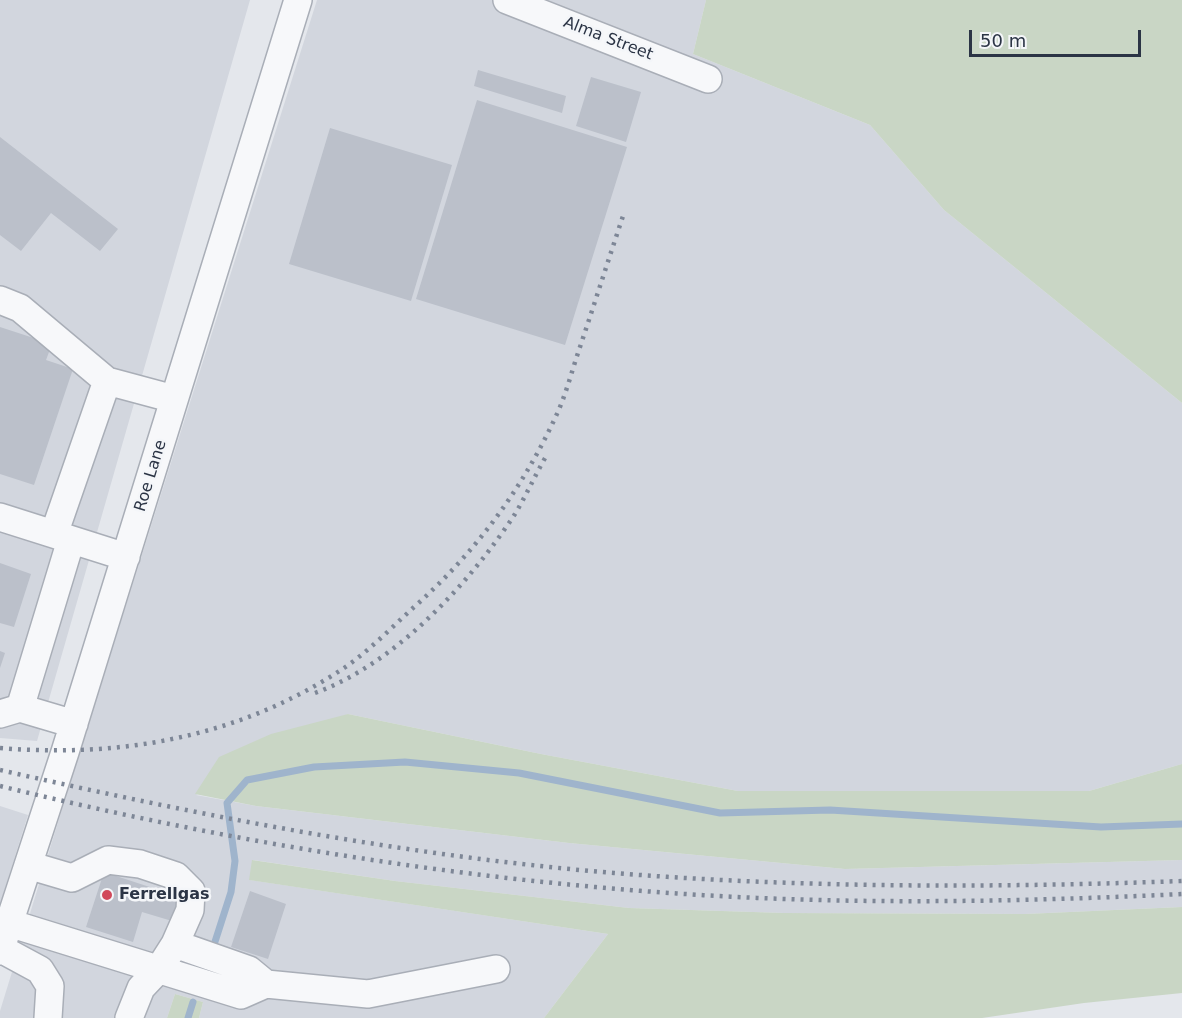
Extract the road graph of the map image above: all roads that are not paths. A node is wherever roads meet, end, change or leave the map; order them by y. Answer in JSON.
{"nodes":[{"id":1,"x":298,"y":0,"type":"edge"},
{"id":2,"x":507,"y":0,"type":"edge"},
{"id":3,"x":708,"y":79,"type":"dead end"},
{"id":4,"x":0,"y":300,"type":"edge"},
{"id":5,"x":107,"y":381,"type":"junction"},
{"id":6,"x":174,"y":399,"type":"junction"},
{"id":7,"x":0,"y":517,"type":"edge"},
{"id":8,"x":63,"y":537,"type":"junction"},
{"id":9,"x":126,"y":557,"type":"junction"},
{"id":10,"x":10,"y":711,"type":"edge"},
{"id":11,"x":74,"y":724,"type":"junction"},
{"id":12,"x":16,"y":875,"type":"edge"},
{"id":13,"x":9,"y":923,"type":"junction"},
{"id":14,"x":175,"y":944,"type":"junction"},
{"id":15,"x":0,"y":950,"type":"edge"},
{"id":16,"x":159,"y":969,"type":"junction"},
{"id":17,"x":496,"y":969,"type":"dead end"},
{"id":18,"x":266,"y":984,"type":"junction"},
{"id":19,"x":48,"y":1018,"type":"edge"},
{"id":20,"x":129,"y":1018,"type":"edge"}],
"edges":[{"from":1,"to":6,"type":"street","name":"Roe Lane"},
{"from":2,"to":3,"type":"street","name":"Alma Street"},
{"from":4,"to":5,"type":"street"},
{"from":5,"to":6,"type":"street"},
{"from":5,"to":8,"type":"street"},
{"from":6,"to":9,"type":"street","name":"Roe Lane"},
{"from":7,"to":8,"type":"street"},
{"from":8,"to":9,"type":"street"},
{"from":8,"to":10,"type":"street"},
{"from":9,"to":11,"type":"street","name":"Roe Lane"},
{"from":10,"to":11,"type":"street"},
{"from":11,"to":12,"type":"street","name":"Roe Lane"},
{"from":12,"to":13,"type":"street","name":"Roe Lane"},
{"from":12,"to":14,"type":"street"},
{"from":13,"to":15,"type":"street","name":"Roe Lane"},
{"from":13,"to":16,"type":"street"},
{"from":14,"to":16,"type":"street"},
{"from":14,"to":18,"type":"street"},
{"from":15,"to":19,"type":"street"},
{"from":16,"to":18,"type":"street"},
{"from":16,"to":20,"type":"street"},
{"from":17,"to":18,"type":"street"}]}
